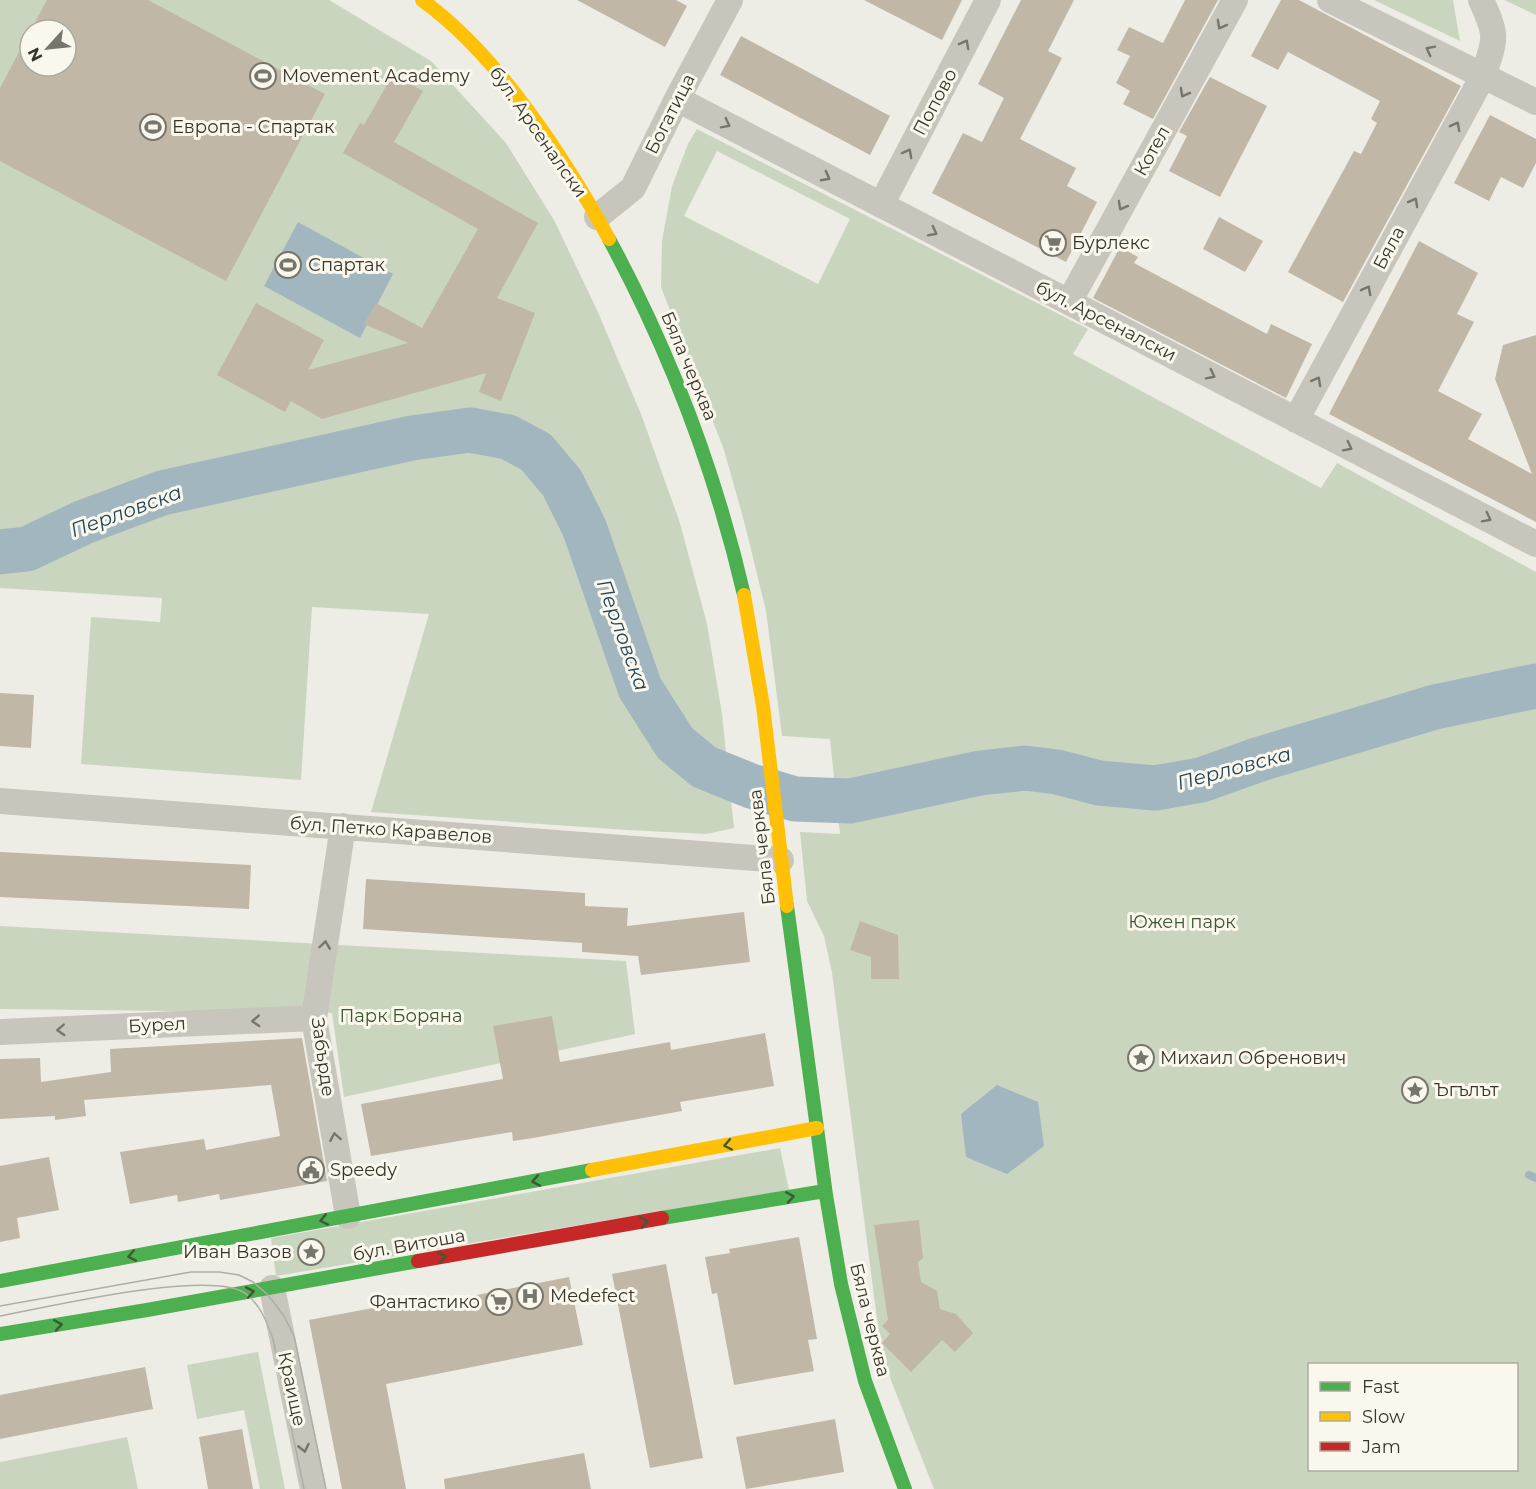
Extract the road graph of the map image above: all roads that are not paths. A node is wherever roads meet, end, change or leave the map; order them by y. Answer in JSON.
{"nodes":[{"id":1,"x":422,"y":0,"type":"edge"},
{"id":2,"x":730,"y":0,"type":"edge"},
{"id":3,"x":988,"y":0,"type":"edge"},
{"id":4,"x":1235,"y":0,"type":"edge"},
{"id":5,"x":1330,"y":0,"type":"edge"},
{"id":6,"x":1481,"y":0,"type":"edge"},
{"id":7,"x":1483,"y":76,"type":"junction"},
{"id":8,"x":677,"y":99,"type":"junction"},
{"id":9,"x":1536,"y":102,"type":"edge"},
{"id":10,"x":881,"y":205,"type":"junction"},
{"id":11,"x":597,"y":217,"type":"junction"},
{"id":12,"x":1069,"y":302,"type":"junction"},
{"id":13,"x":1296,"y":420,"type":"junction"},
{"id":14,"x":1536,"y":544,"type":"edge"},
{"id":15,"x":0,"y":801,"type":"edge"},
{"id":16,"x":343,"y":826,"type":"junction"},
{"id":17,"x":781,"y":860,"type":"junction"},
{"id":18,"x":314,"y":1018,"type":"junction"},
{"id":19,"x":0,"y":1032,"type":"edge"},
{"id":20,"x":817,"y":1128,"type":"junction"},
{"id":21,"x":825,"y":1191,"type":"junction"},
{"id":22,"x":348,"y":1216,"type":"junction"},
{"id":23,"x":0,"y":1281,"type":"edge"},
{"id":24,"x":272,"y":1288,"type":"junction"},
{"id":25,"x":0,"y":1334,"type":"edge"},
{"id":26,"x":901,"y":1488,"type":"edge"},
{"id":27,"x":313,"y":1489,"type":"edge"}],
"edges":[{"from":1,"to":11,"type":"street","name":"бул. Арсеналски"},
{"from":2,"to":8,"type":"street","name":"Богатица"},
{"from":10,"to":3,"type":"street","name":"Попово","one_way":true},
{"from":4,"to":12,"type":"street","name":"Котел","one_way":true},
{"from":7,"to":5,"type":"street","one_way":true},
{"from":6,"to":7,"type":"street","name":"Бяла"},
{"from":7,"to":9,"type":"street"},
{"from":13,"to":7,"type":"street","name":"Бяла","one_way":true},
{"from":8,"to":10,"type":"street","name":"бул. Арсеналски","one_way":true},
{"from":8,"to":11,"type":"street","name":"Богатица"},
{"from":10,"to":12,"type":"street","name":"бул. Арсеналски","one_way":true},
{"from":11,"to":17,"type":"street","name":"Бяла черква"},
{"from":12,"to":13,"type":"street","name":"бул. Арсеналски","one_way":true},
{"from":13,"to":14,"type":"street","name":"бул. Арсеналски","one_way":true},
{"from":15,"to":16,"type":"street","name":"бул. Петко Каравелов"},
{"from":16,"to":17,"type":"street","name":"бул. Петко Каравелов"},
{"from":18,"to":16,"type":"street","name":"Забърде","one_way":true},
{"from":17,"to":20,"type":"street","name":"Бяла черква"},
{"from":18,"to":19,"type":"street","name":"Бурел","one_way":true},
{"from":22,"to":18,"type":"street","name":"Забърде","one_way":true},
{"from":20,"to":21,"type":"street","name":"Бяла черква"},
{"from":20,"to":22,"type":"street","one_way":true},
{"from":24,"to":21,"type":"street","name":"бул. Витоша","one_way":true},
{"from":21,"to":26,"type":"street","name":"Бяла черква"},
{"from":22,"to":23,"type":"street","one_way":true},
{"from":25,"to":24,"type":"street","name":"бул. Витоша","one_way":true},
{"from":24,"to":27,"type":"street","name":"Краище","one_way":true}]}
